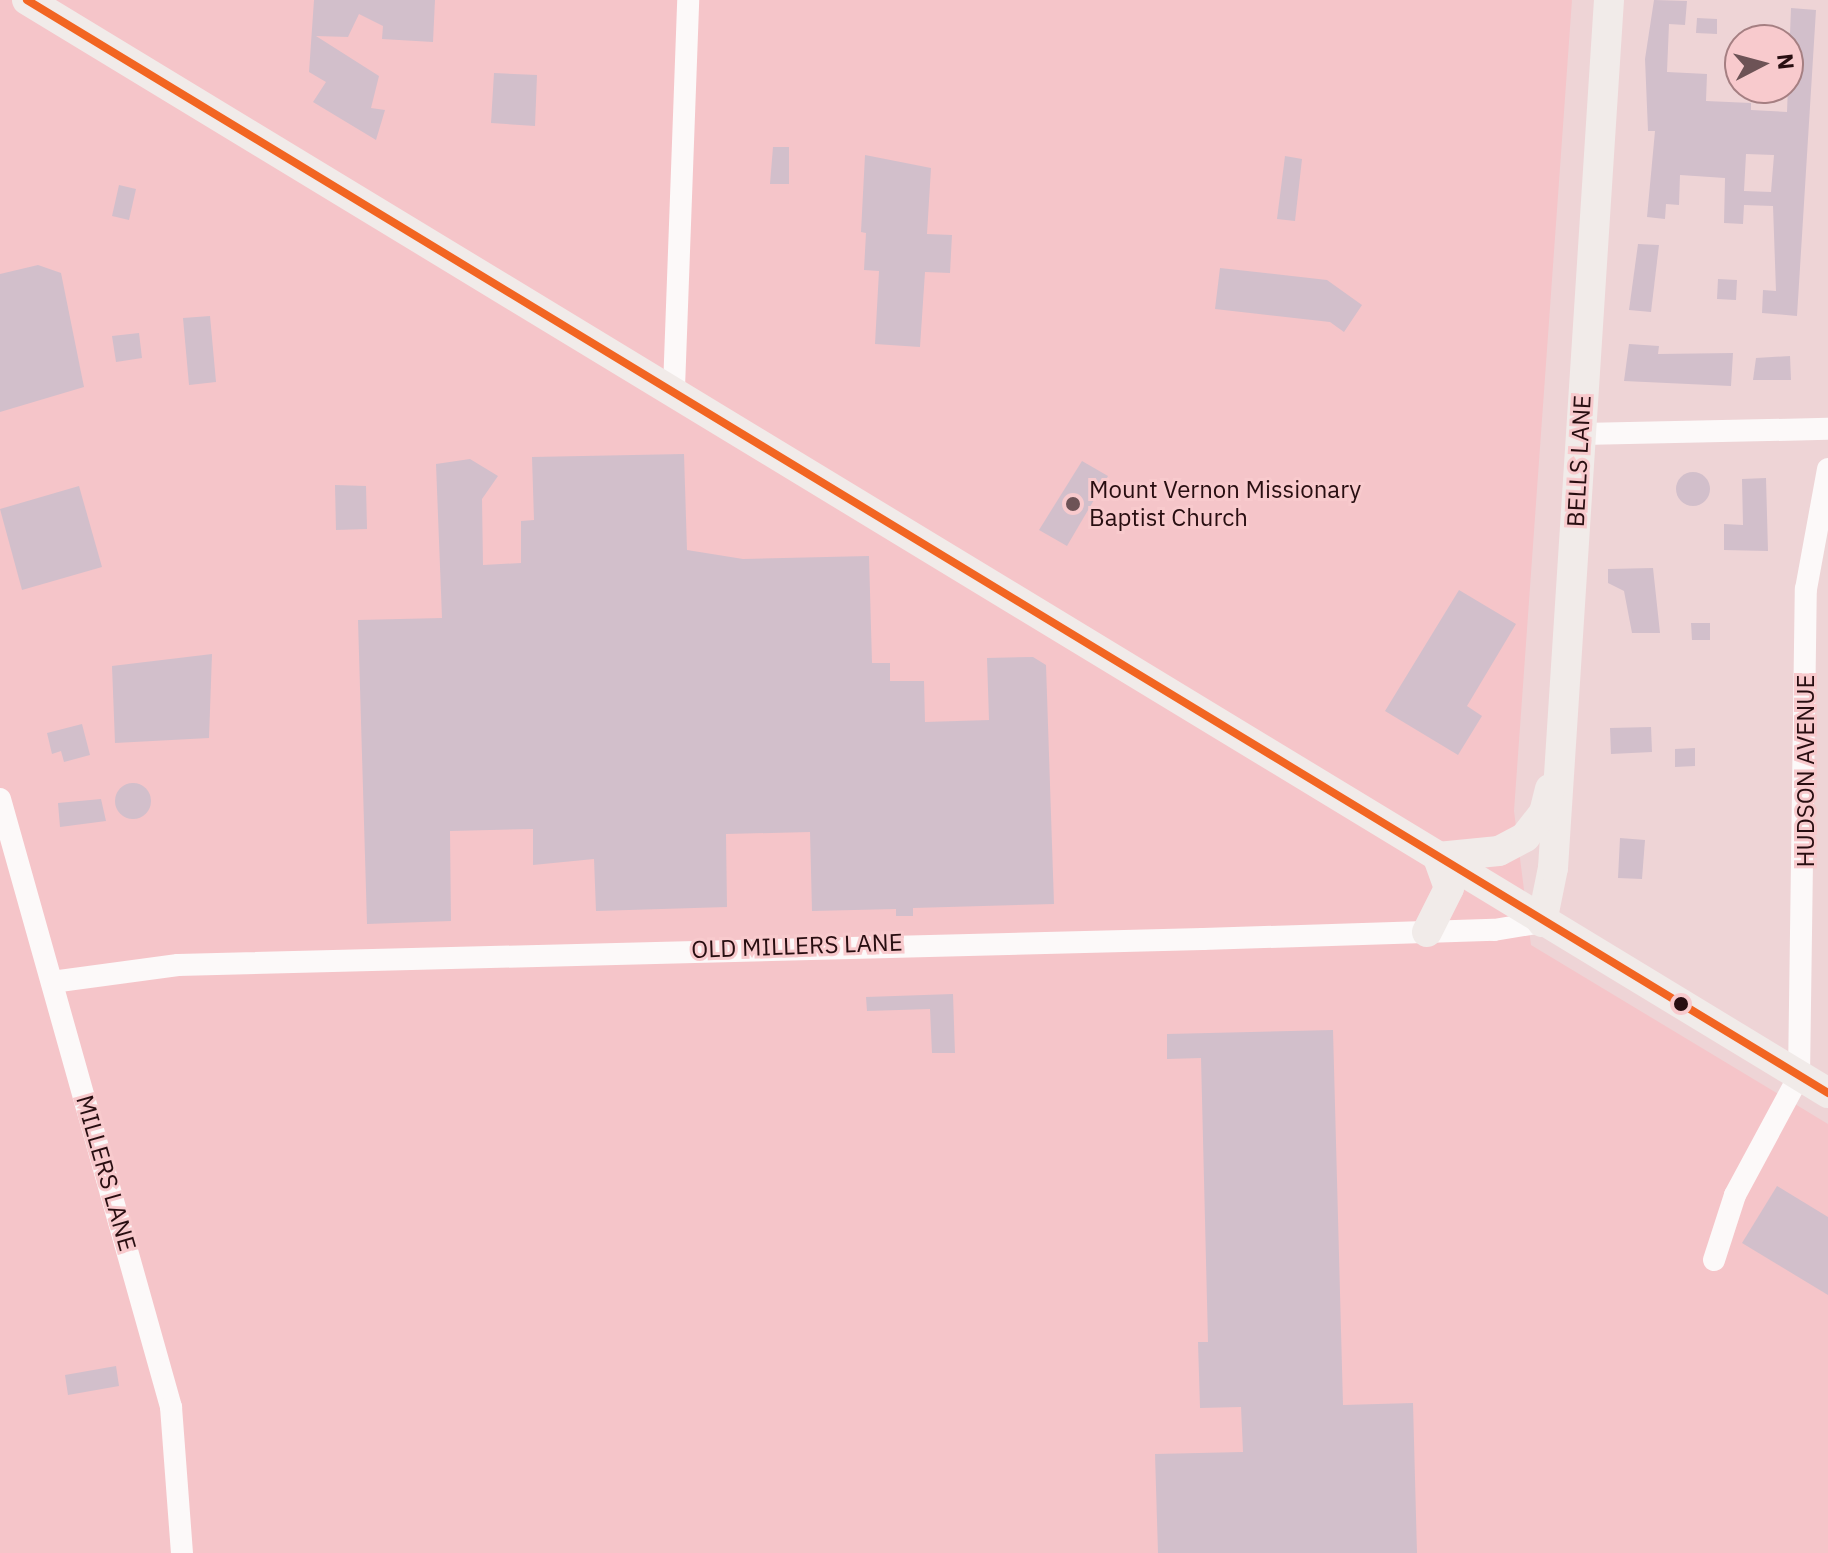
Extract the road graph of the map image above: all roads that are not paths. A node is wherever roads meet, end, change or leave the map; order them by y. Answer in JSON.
{"nodes":[{"id":1,"x":27,"y":0,"type":"edge"},
{"id":2,"x":688,"y":0,"type":"edge"},
{"id":3,"x":1609,"y":0,"type":"edge"},
{"id":4,"x":674,"y":388,"type":"junction"},
{"id":5,"x":1828,"y":429,"type":"edge"},
{"id":6,"x":1582,"y":434,"type":"junction"},
{"id":7,"x":1828,"y":469,"type":"edge"},
{"id":8,"x":1562,"y":740,"type":"junction"},
{"id":9,"x":0,"y":799,"type":"edge"},
{"id":10,"x":1438,"y":857,"type":"junction"},
{"id":11,"x":1542,"y":922,"type":"junction"},
{"id":12,"x":1427,"y":932,"type":"junction"},
{"id":13,"x":52,"y":982,"type":"junction"},
{"id":14,"x":1799,"y":1076,"type":"junction"},
{"id":15,"x":1828,"y":1093,"type":"edge"},
{"id":16,"x":1714,"y":1260,"type":"dead end"},
{"id":17,"x":182,"y":1553,"type":"edge"}],
"edges":[{"from":1,"to":4,"type":"main road"},
{"from":2,"to":4,"type":"street"},
{"from":3,"to":6,"type":"main road","name":"BELLS LANE"},
{"from":4,"to":10,"type":"main road"},
{"from":5,"to":6,"type":"street"},
{"from":6,"to":8,"type":"main road","name":"BELLS LANE"},
{"from":7,"to":14,"type":"street","name":"HUDSON AVENUE"},
{"from":8,"to":10,"type":"main road"},
{"from":8,"to":11,"type":"main road","name":"BELLS LANE"},
{"from":9,"to":13,"type":"street","name":"MILLERS LANE"},
{"from":10,"to":11,"type":"main road"},
{"from":10,"to":12,"type":"main road"},
{"from":11,"to":12,"type":"street","name":"OLD MILLERS LANE"},
{"from":11,"to":14,"type":"main road"},
{"from":12,"to":13,"type":"street","name":"OLD MILLERS LANE"},
{"from":13,"to":17,"type":"street","name":"MILLERS LANE"},
{"from":14,"to":15,"type":"main road"},
{"from":14,"to":16,"type":"street"}]}
